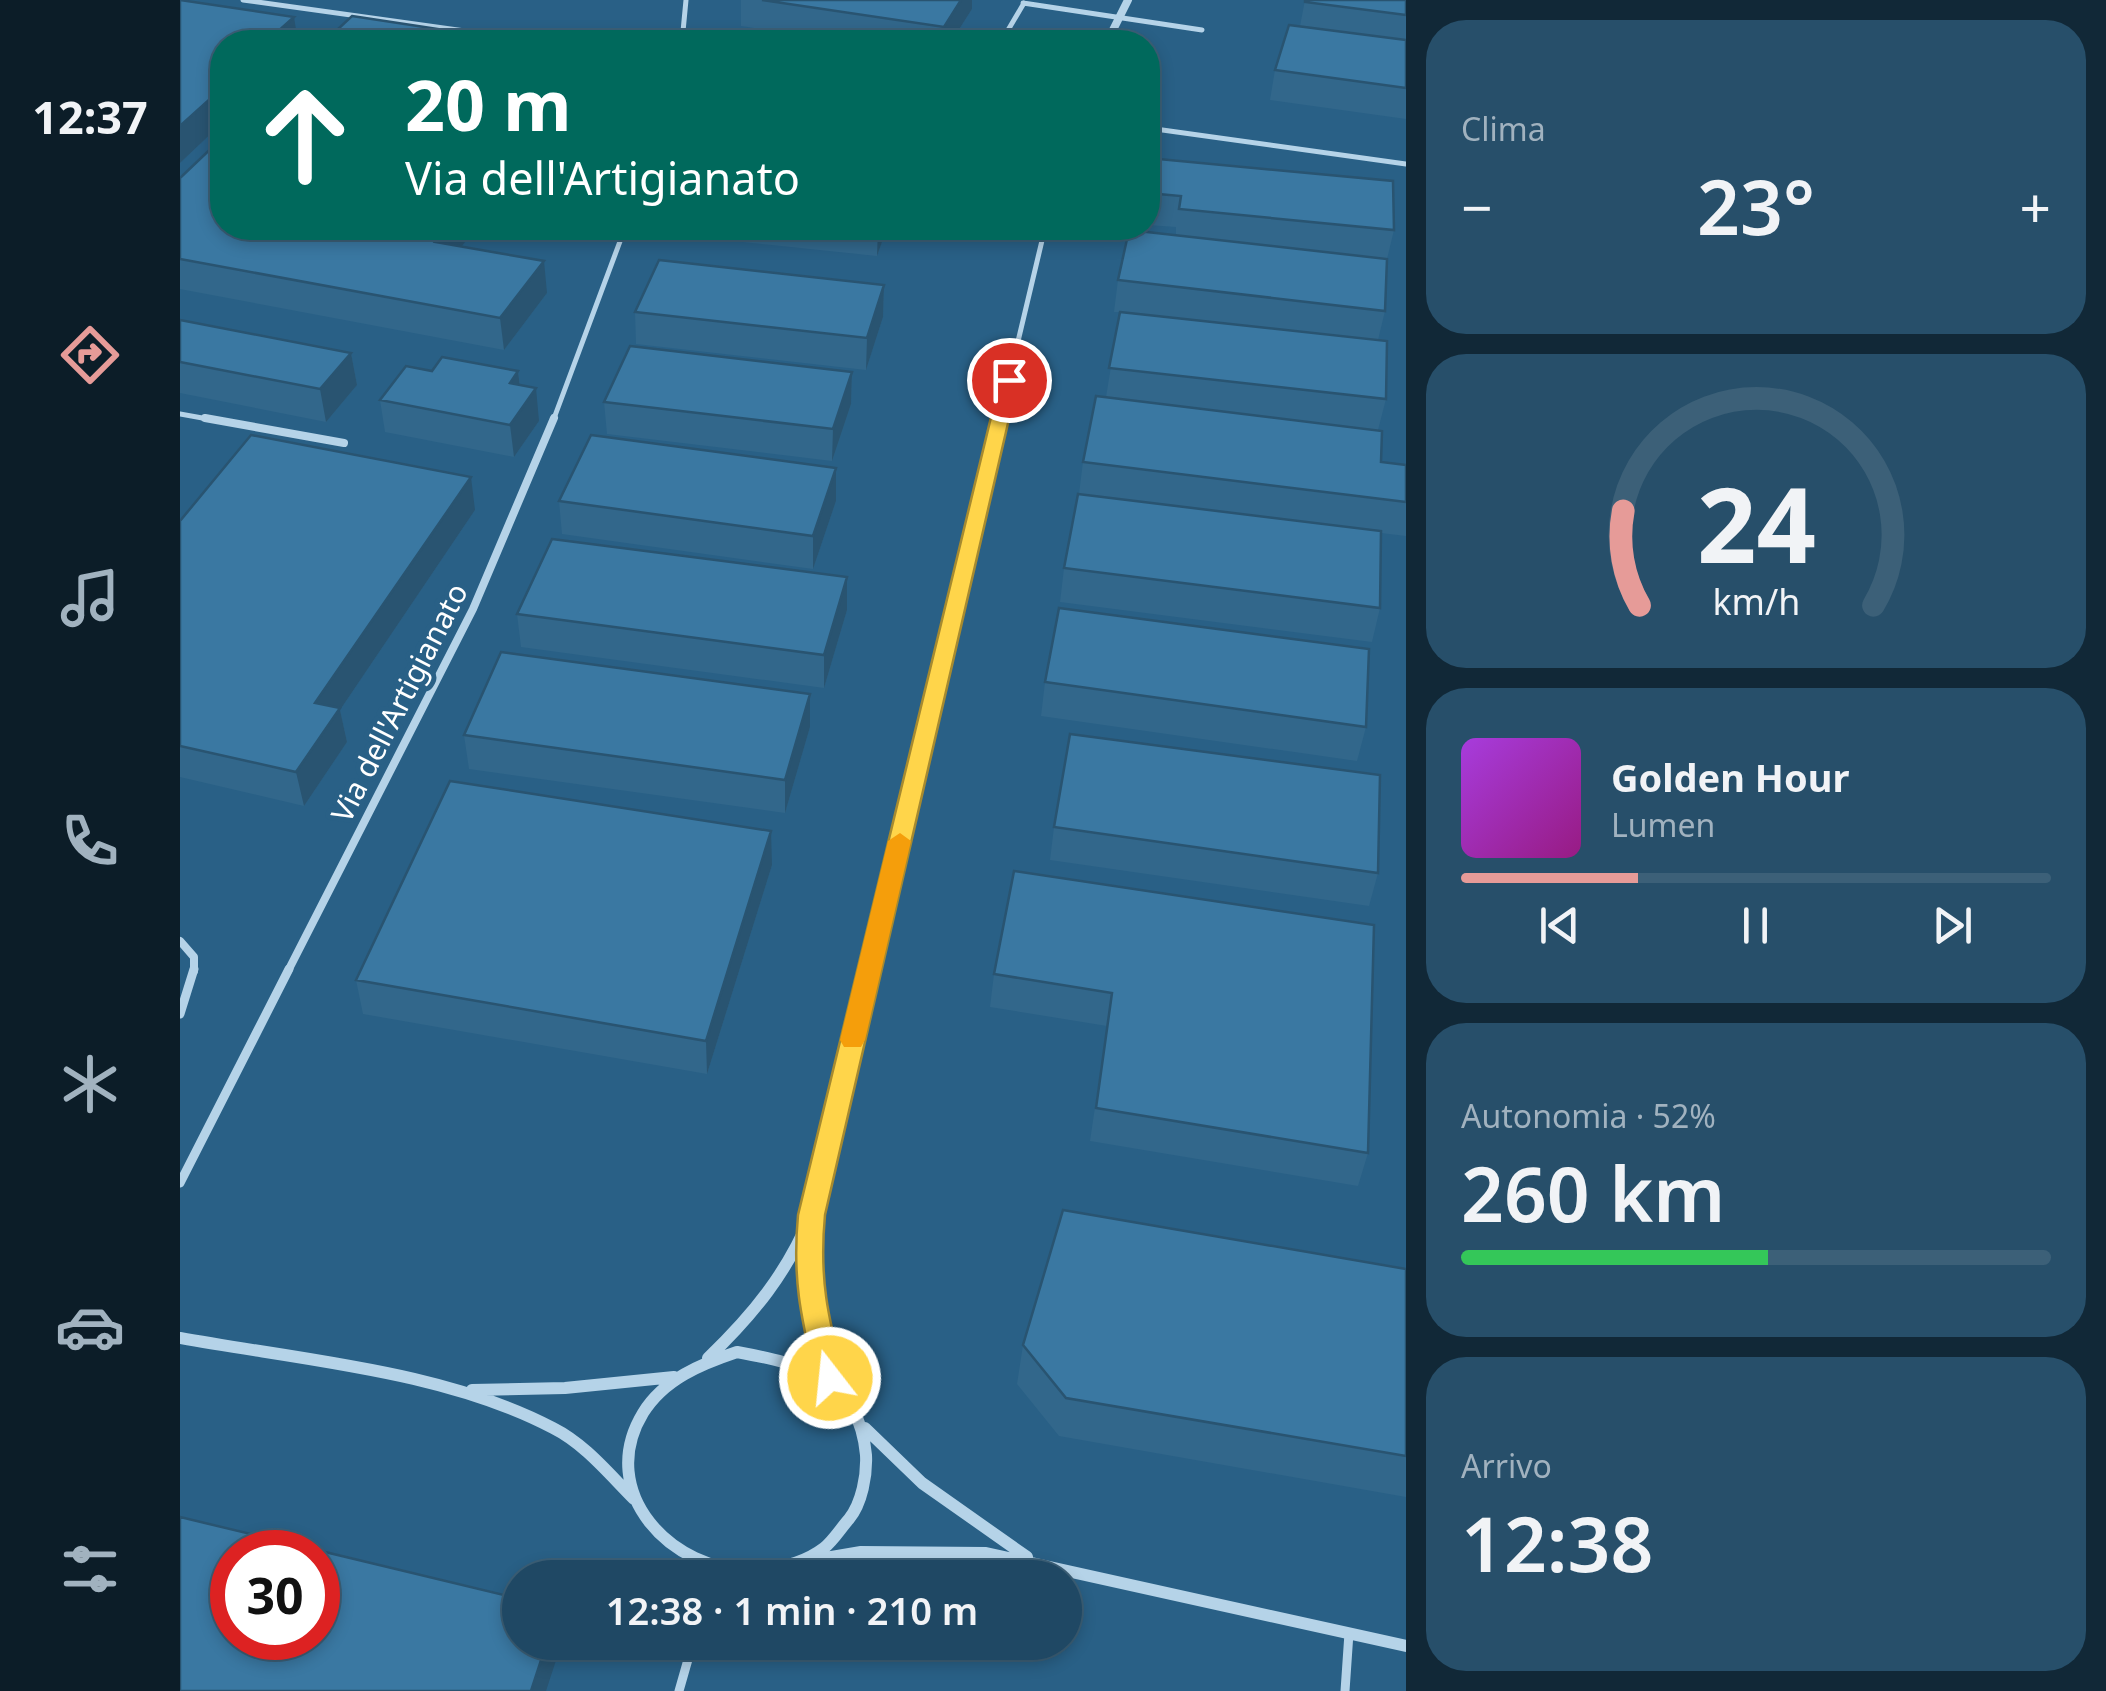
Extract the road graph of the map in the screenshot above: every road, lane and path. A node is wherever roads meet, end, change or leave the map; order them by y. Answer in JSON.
{"nodes":[{"id":1,"x":244,"y":0,"type":"edge"},
{"id":2,"x":686,"y":0,"type":"edge"},
{"id":3,"x":1128,"y":0,"type":"edge"},
{"id":4,"x":1024,"y":2,"type":"edge"},
{"id":5,"x":1119,"y":18,"type":"junction"},
{"id":6,"x":458,"y":30,"type":"edge"},
{"id":7,"x":683,"y":30,"type":"edge"},
{"id":8,"x":1008,"y":30,"type":"edge"},
{"id":9,"x":1113,"y":30,"type":"edge"},
{"id":10,"x":1202,"y":30,"type":"dead end"},
{"id":11,"x":1160,"y":130,"type":"edge"},
{"id":12,"x":1406,"y":164,"type":"edge"},
{"id":13,"x":621,"y":240,"type":"edge"},
{"id":14,"x":1042,"y":240,"type":"edge"},
{"id":15,"x":180,"y":414,"type":"edge"},
{"id":16,"x":344,"y":443,"type":"dead end"},
{"id":17,"x":180,"y":941,"type":"edge"},
{"id":18,"x":180,"y":1014,"type":"edge"},
{"id":19,"x":180,"y":1183,"type":"edge"},
{"id":20,"x":811,"y":1215,"type":"junction"},
{"id":21,"x":180,"y":1338,"type":"edge"},
{"id":22,"x":706,"y":1360,"type":"junction"},
{"id":23,"x":674,"y":1377,"type":"junction"},
{"id":24,"x":830,"y":1378,"type":"junction"},
{"id":25,"x":466,"y":1390,"type":"junction"},
{"id":26,"x":864,"y":1427,"type":"junction"},
{"id":27,"x":636,"y":1501,"type":"junction"},
{"id":28,"x":691,"y":1560,"type":"edge"},
{"id":29,"x":803,"y":1560,"type":"edge"},
{"id":30,"x":812,"y":1560,"type":"edge"},
{"id":31,"x":1032,"y":1560,"type":"joint"},
{"id":32,"x":1082,"y":1572,"type":"edge"},
{"id":33,"x":1349,"y":1633,"type":"junction"},
{"id":34,"x":1406,"y":1646,"type":"edge"},
{"id":35,"x":688,"y":1660,"type":"edge"},
{"id":36,"x":679,"y":1691,"type":"edge"},
{"id":37,"x":1345,"y":1691,"type":"edge"}],
"edges":[{"from":1,"to":6,"type":"lane"},
{"from":2,"to":7,"type":"lane"},
{"from":3,"to":5,"type":"street"},
{"from":4,"to":5,"type":"lane"},
{"from":4,"to":8,"type":"lane"},
{"from":5,"to":9,"type":"street"},
{"from":5,"to":10,"type":"lane"},
{"from":11,"to":12,"type":"lane"},
{"from":13,"to":19,"type":"lane","name":"Via dell'Artigianato"},
{"from":14,"to":20,"type":"lane"},
{"from":15,"to":16,"type":"lane"},
{"from":17,"to":18,"type":"lane"},
{"from":20,"to":22,"type":"street"},
{"from":20,"to":24,"type":"street"},
{"from":21,"to":25,"type":"street"},
{"from":22,"to":23,"type":"street"},
{"from":22,"to":24,"type":"street"},
{"from":23,"to":25,"type":"street"},
{"from":23,"to":27,"type":"street"},
{"from":24,"to":26,"type":"street"},
{"from":25,"to":27,"type":"street"},
{"from":26,"to":29,"type":"street"},
{"from":26,"to":31,"type":"street"},
{"from":27,"to":28,"type":"street"},
{"from":30,"to":31,"type":"street"},
{"from":32,"to":33,"type":"street"},
{"from":33,"to":34,"type":"street"},
{"from":33,"to":37,"type":"lane"},
{"from":35,"to":36,"type":"lane"}]}
